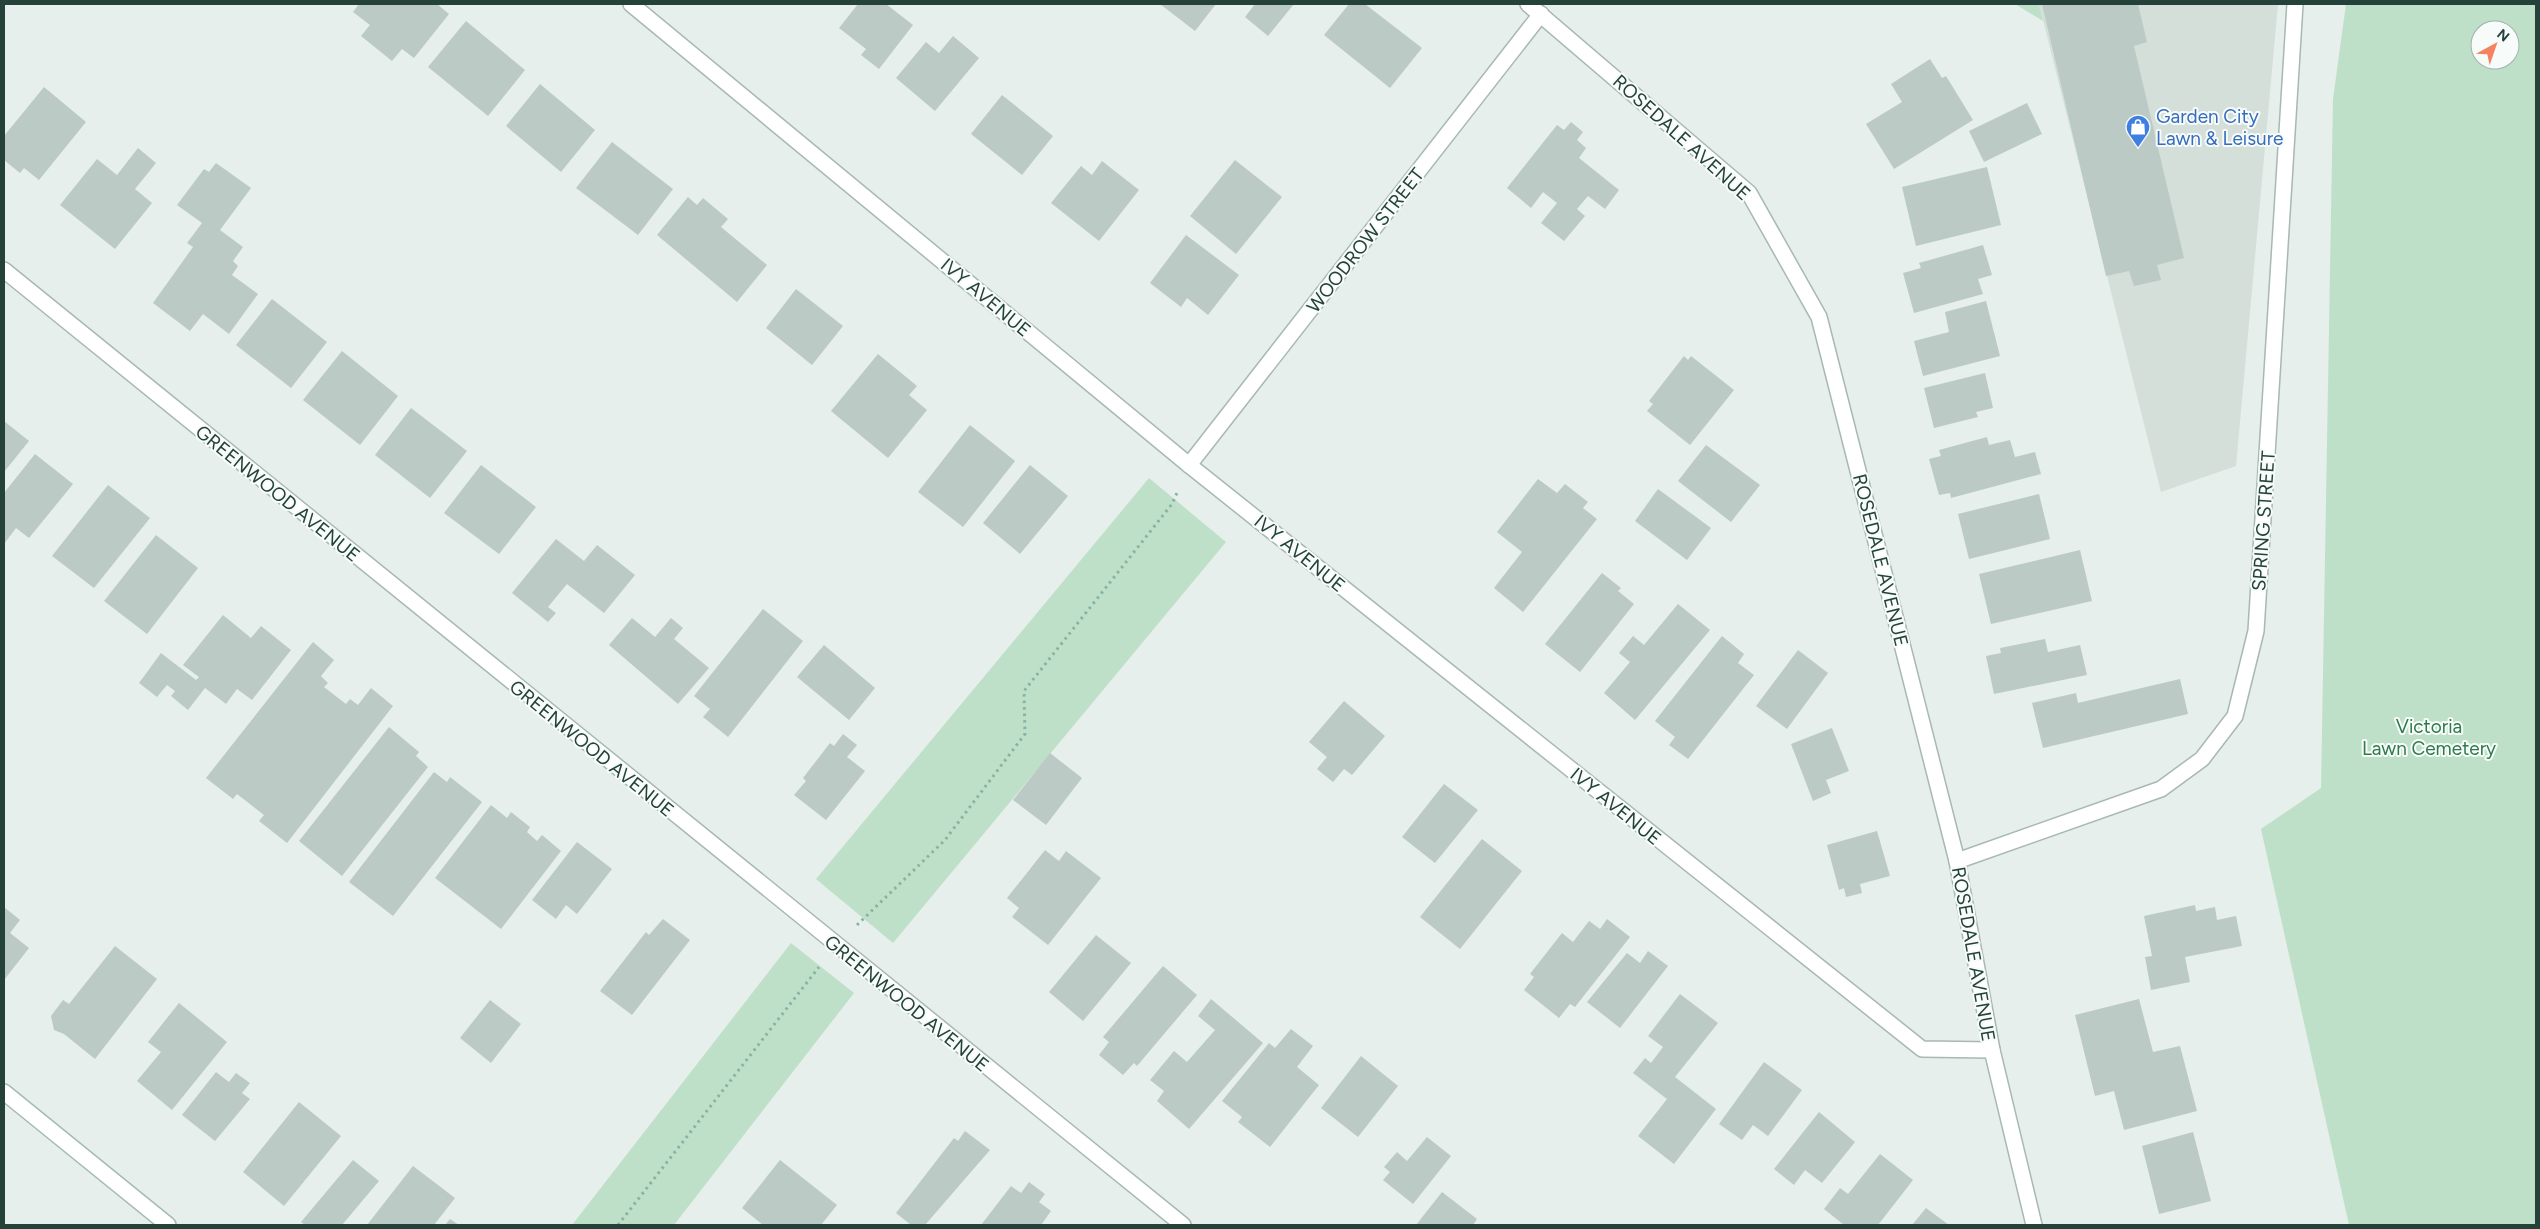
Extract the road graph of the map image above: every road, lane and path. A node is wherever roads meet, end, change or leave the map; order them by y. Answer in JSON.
{"nodes":[{"id":1,"x":631,"y":4,"type":"edge"},
{"id":2,"x":1528,"y":4,"type":"edge"},
{"id":3,"x":2296,"y":4,"type":"edge"},
{"id":4,"x":1541,"y":14,"type":"junction"},
{"id":5,"x":4,"y":270,"type":"edge"},
{"id":6,"x":1189,"y":465,"type":"junction"},
{"id":7,"x":1957,"y":861,"type":"junction"},
{"id":8,"x":835,"y":946,"type":"junction"},
{"id":9,"x":1992,"y":1050,"type":"junction"},
{"id":10,"x":4,"y":1092,"type":"edge"},
{"id":11,"x":168,"y":1225,"type":"edge"},
{"id":12,"x":618,"y":1225,"type":"edge"},
{"id":13,"x":1183,"y":1225,"type":"edge"},
{"id":14,"x":2034,"y":1225,"type":"edge"}],
"edges":[{"from":1,"to":6,"type":"street","name":"IVY AVENUE"},
{"from":2,"to":4,"type":"street","name":"ROSEDALE AVENUE"},
{"from":3,"to":7,"type":"street","name":"SPRING STREET"},
{"from":4,"to":6,"type":"street","name":"WOODROW STREET"},
{"from":4,"to":7,"type":"street","name":"ROSEDALE AVENUE"},
{"from":5,"to":8,"type":"street","name":"GREENWOOD AVENUE"},
{"from":6,"to":8,"type":"path"},
{"from":6,"to":9,"type":"street","name":"IVY AVENUE"},
{"from":7,"to":9,"type":"street","name":"ROSEDALE AVENUE"},
{"from":8,"to":12,"type":"path"},
{"from":8,"to":13,"type":"street","name":"GREENWOOD AVENUE"},
{"from":9,"to":14,"type":"street","name":"ROSEDALE AVENUE"},
{"from":10,"to":11,"type":"street"}]}
